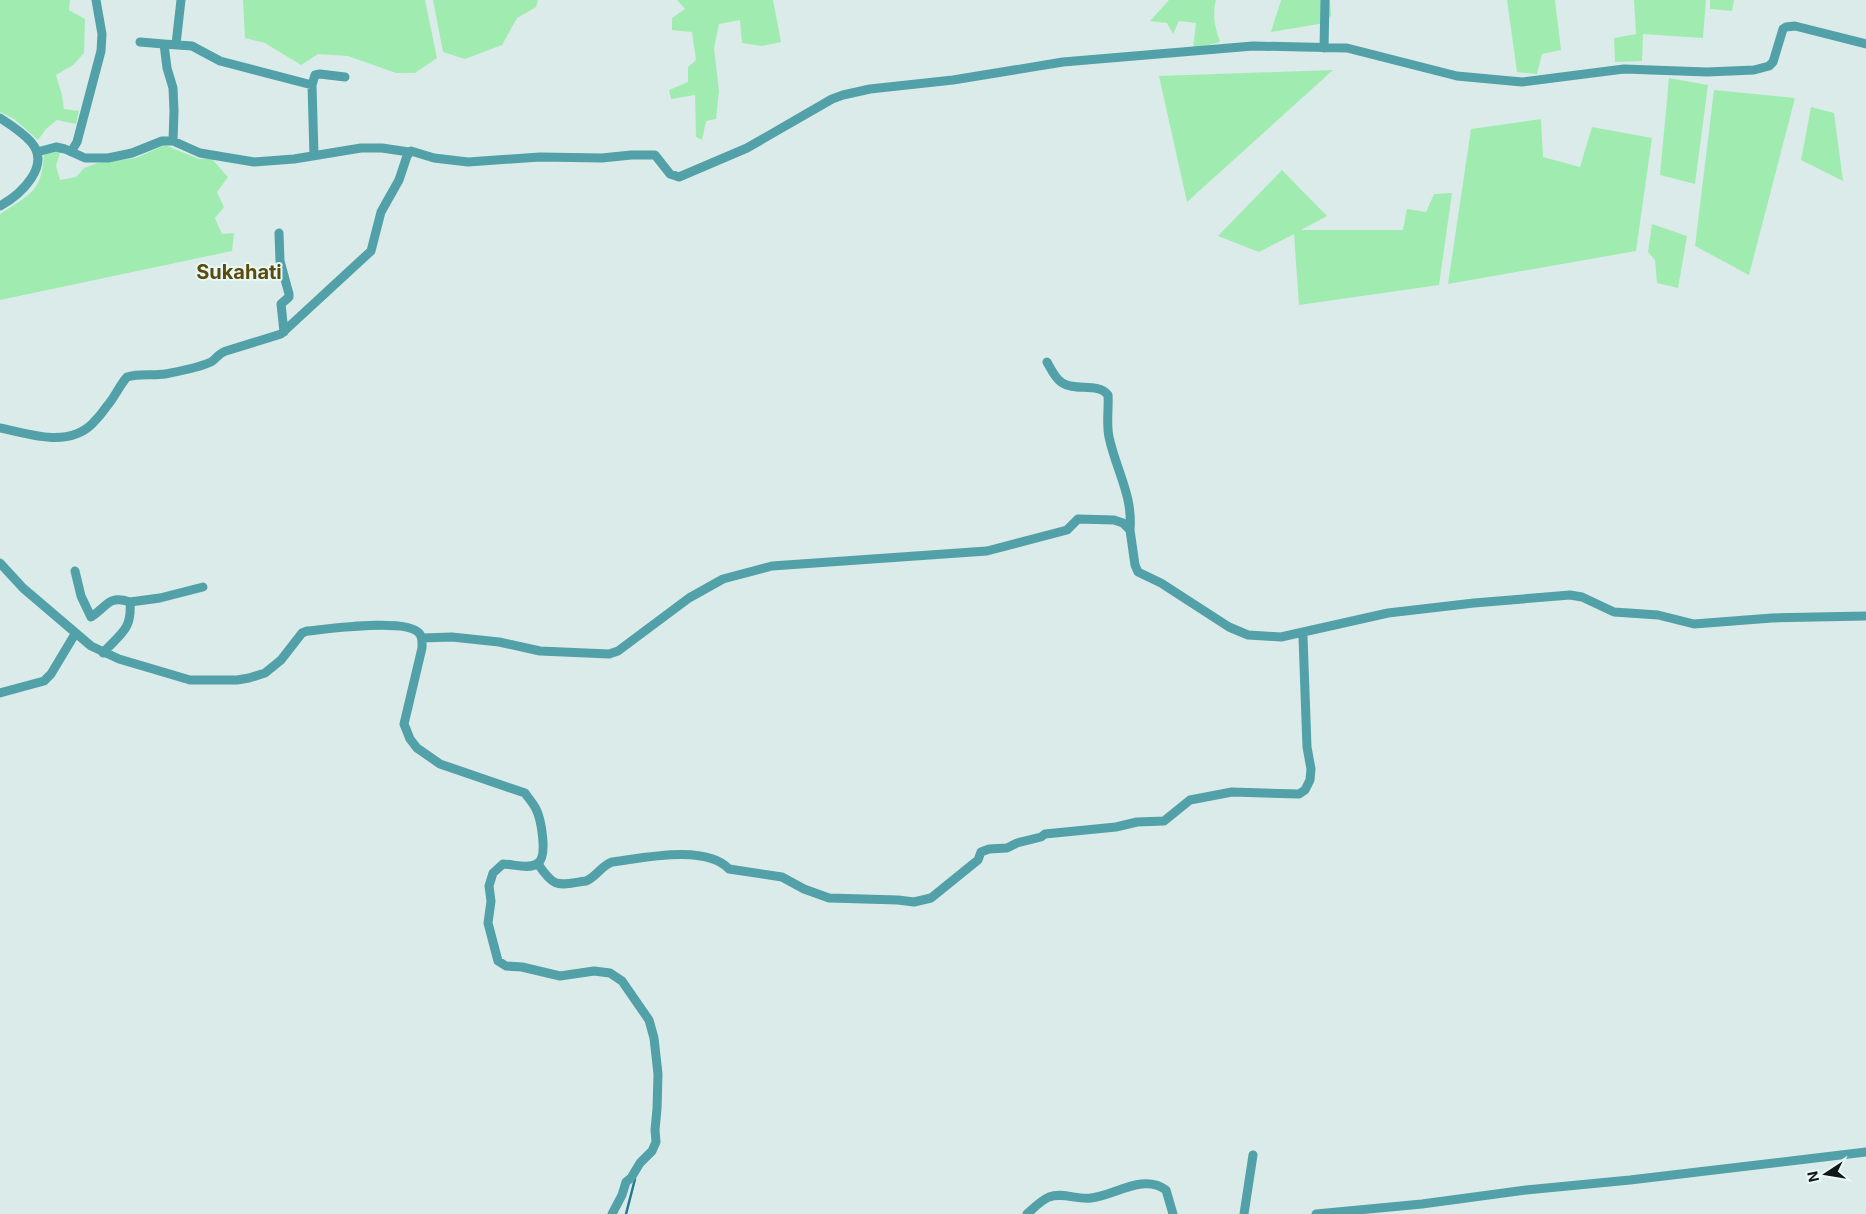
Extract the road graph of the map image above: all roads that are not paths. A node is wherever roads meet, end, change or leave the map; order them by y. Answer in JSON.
{"nodes":[{"id":1,"x":96,"y":0,"type":"edge"},
{"id":2,"x":181,"y":0,"type":"edge"},
{"id":3,"x":1325,"y":0,"type":"edge"},
{"id":4,"x":140,"y":42,"type":"dead end"},
{"id":5,"x":164,"y":44,"type":"junction"},
{"id":6,"x":176,"y":44,"type":"junction"},
{"id":7,"x":1866,"y":44,"type":"edge"},
{"id":8,"x":1324,"y":48,"type":"junction"},
{"id":9,"x":345,"y":77,"type":"dead end"},
{"id":10,"x":312,"y":85,"type":"junction"},
{"id":11,"x":0,"y":118,"type":"edge"},
{"id":12,"x":173,"y":141,"type":"junction"},
{"id":13,"x":36,"y":152,"type":"junction"},
{"id":14,"x":71,"y":152,"type":"junction"},
{"id":15,"x":409,"y":152,"type":"junction"},
{"id":16,"x":314,"y":156,"type":"junction"},
{"id":17,"x":0,"y":206,"type":"edge"},
{"id":18,"x":279,"y":233,"type":"dead end"},
{"id":19,"x":284,"y":332,"type":"junction"},
{"id":20,"x":1047,"y":362,"type":"dead end"},
{"id":21,"x":0,"y":428,"type":"edge"},
{"id":22,"x":1130,"y":530,"type":"junction"},
{"id":23,"x":0,"y":563,"type":"edge"},
{"id":24,"x":75,"y":571,"type":"dead end"},
{"id":25,"x":203,"y":587,"type":"dead end"},
{"id":26,"x":130,"y":602,"type":"junction"},
{"id":27,"x":1866,"y":616,"type":"edge"},
{"id":28,"x":75,"y":634,"type":"junction"},
{"id":29,"x":1301,"y":634,"type":"junction"},
{"id":30,"x":425,"y":637,"type":"junction"},
{"id":31,"x":103,"y":653,"type":"junction"},
{"id":32,"x":0,"y":693,"type":"edge"},
{"id":33,"x":540,"y":867,"type":"junction"},
{"id":34,"x":1866,"y":1152,"type":"edge"},
{"id":35,"x":1253,"y":1155,"type":"dead end"},
{"id":36,"x":612,"y":1214,"type":"edge"},
{"id":37,"x":1027,"y":1214,"type":"edge"},
{"id":38,"x":1173,"y":1214,"type":"edge"},
{"id":39,"x":1244,"y":1214,"type":"edge"},
{"id":40,"x":1316,"y":1214,"type":"edge"}],
"edges":[{"from":1,"to":14,"type":"street"},
{"from":2,"to":6,"type":"street"},
{"from":3,"to":8,"type":"street"},
{"from":4,"to":5,"type":"street"},
{"from":5,"to":6,"type":"street"},
{"from":5,"to":12,"type":"street"},
{"from":6,"to":10,"type":"street"},
{"from":7,"to":8,"type":"street"},
{"from":8,"to":15,"type":"street"},
{"from":9,"to":10,"type":"street"},
{"from":10,"to":16,"type":"street"},
{"from":11,"to":13,"type":"street"},
{"from":12,"to":14,"type":"street"},
{"from":12,"to":16,"type":"street"},
{"from":13,"to":14,"type":"street"},
{"from":13,"to":17,"type":"street"},
{"from":15,"to":16,"type":"street"},
{"from":15,"to":19,"type":"street"},
{"from":18,"to":19,"type":"street"},
{"from":19,"to":21,"type":"street"},
{"from":20,"to":22,"type":"street"},
{"from":22,"to":29,"type":"street"},
{"from":22,"to":30,"type":"street"},
{"from":23,"to":28,"type":"street"},
{"from":24,"to":26,"type":"street"},
{"from":25,"to":26,"type":"street"},
{"from":26,"to":31,"type":"street"},
{"from":27,"to":29,"type":"street"},
{"from":28,"to":31,"type":"street"},
{"from":28,"to":32,"type":"street"},
{"from":29,"to":33,"type":"street"},
{"from":30,"to":31,"type":"street"},
{"from":30,"to":33,"type":"street"},
{"from":33,"to":36,"type":"street"},
{"from":34,"to":40,"type":"street"},
{"from":35,"to":39,"type":"street"},
{"from":37,"to":38,"type":"street"}]}
